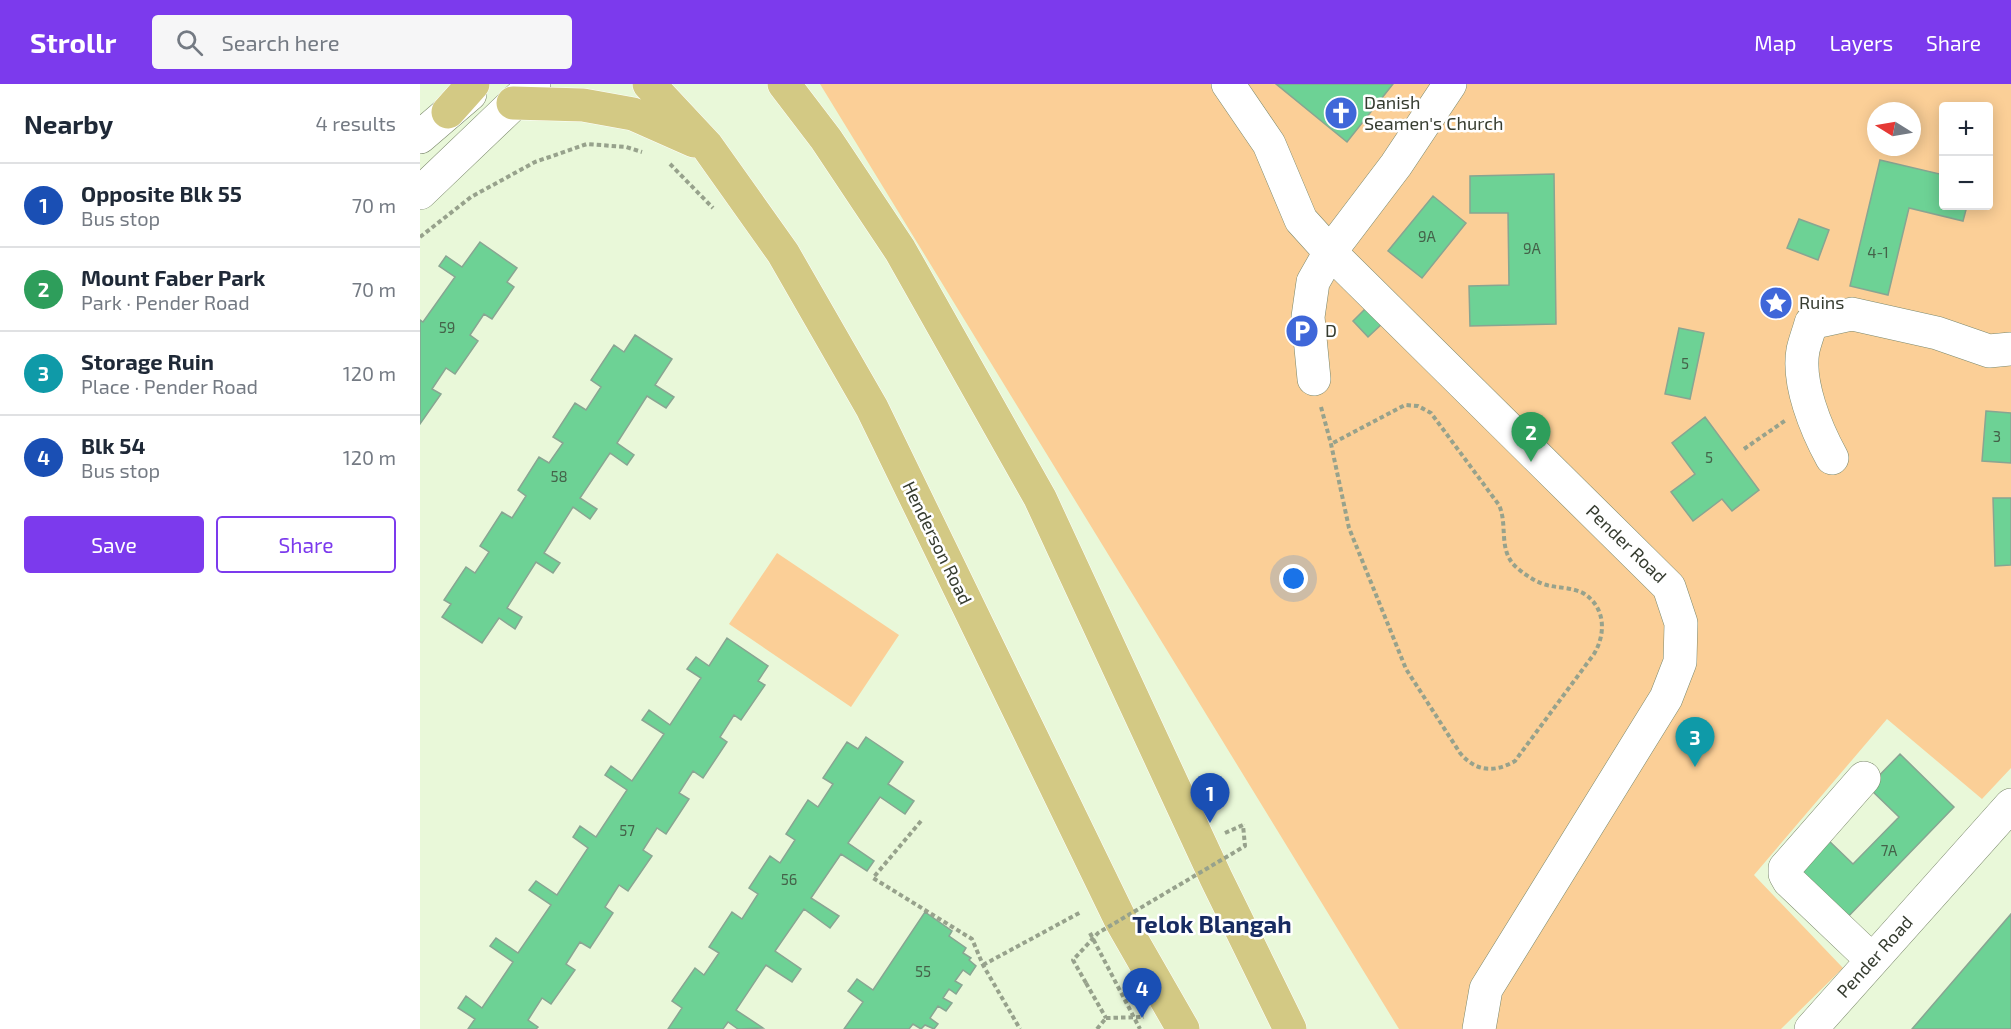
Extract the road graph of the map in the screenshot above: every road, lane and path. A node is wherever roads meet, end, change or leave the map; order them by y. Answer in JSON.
{"nodes":[{"id":1,"x":473,"y":84,"type":"edge"},
{"id":2,"x":483,"y":84,"type":"edge"},
{"id":3,"x":649,"y":84,"type":"edge"},
{"id":4,"x":784,"y":84,"type":"edge"},
{"id":5,"x":1228,"y":84,"type":"edge"},
{"id":6,"x":1450,"y":84,"type":"edge"},
{"id":7,"x":523,"y":94,"type":"edge"},
{"id":8,"x":448,"y":112,"type":"junction"},
{"id":9,"x":420,"y":137,"type":"edge"},
{"id":10,"x":706,"y":146,"type":"junction"},
{"id":11,"x":645,"y":153,"type":"dead end"},
{"id":12,"x":665,"y":159,"type":"dead end"},
{"id":13,"x":420,"y":193,"type":"edge"},
{"id":14,"x":720,"y":215,"type":"dead end"},
{"id":15,"x":420,"y":237,"type":"edge"},
{"id":16,"x":1330,"y":252,"type":"junction"},
{"id":17,"x":2011,"y":349,"type":"edge"},
{"id":18,"x":1314,"y":379,"type":"joint"},
{"id":19,"x":1795,"y":414,"type":"dead end"},
{"id":20,"x":1331,"y":444,"type":"junction"},
{"id":21,"x":1744,"y":449,"type":"dead end"},
{"id":22,"x":1832,"y":458,"type":"dead end"},
{"id":23,"x":1864,"y":778,"type":"dead end"},
{"id":24,"x":2011,"y":805,"type":"edge"},
{"id":25,"x":921,"y":821,"type":"dead end"},
{"id":26,"x":1243,"y":825,"type":"dead end"},
{"id":27,"x":1081,"y":912,"type":"dead end"},
{"id":28,"x":1090,"y":933,"type":"dead end"},
{"id":29,"x":1872,"y":960,"type":"junction"},
{"id":30,"x":983,"y":965,"type":"junction"},
{"id":31,"x":1020,"y":1029,"type":"edge"},
{"id":32,"x":1098,"y":1029,"type":"edge"},
{"id":33,"x":1140,"y":1029,"type":"edge"},
{"id":34,"x":1183,"y":1029,"type":"edge"},
{"id":35,"x":1290,"y":1029,"type":"edge"},
{"id":36,"x":1479,"y":1029,"type":"edge"},
{"id":37,"x":1811,"y":1029,"type":"edge"}],
"edges":[{"from":1,"to":8,"type":"main road"},
{"from":2,"to":8,"type":"street"},
{"from":3,"to":10,"type":"main road","name":"Henderson Road"},
{"from":4,"to":35,"type":"main road"},
{"from":5,"to":16,"type":"street","name":"Pender Road"},
{"from":6,"to":16,"type":"street"},
{"from":7,"to":10,"type":"main road"},
{"from":7,"to":13,"type":"street"},
{"from":8,"to":9,"type":"street"},
{"from":10,"to":34,"type":"main road","name":"Henderson Road"},
{"from":11,"to":15,"type":"path"},
{"from":12,"to":14,"type":"path"},
{"from":16,"to":18,"type":"street"},
{"from":16,"to":36,"type":"street","name":"Pender Road"},
{"from":17,"to":22,"type":"street"},
{"from":18,"to":20,"type":"path"},
{"from":19,"to":21,"type":"path"},
{"from":20,"to":20,"type":"path"},
{"from":23,"to":29,"type":"street"},
{"from":24,"to":29,"type":"street","name":"Pender Road"},
{"from":25,"to":30,"type":"path"},
{"from":26,"to":32,"type":"path","bridge":true},
{"from":27,"to":30,"type":"path"},
{"from":28,"to":33,"type":"path"},
{"from":29,"to":37,"type":"street","name":"Pender Road"},
{"from":30,"to":31,"type":"path"}]}
